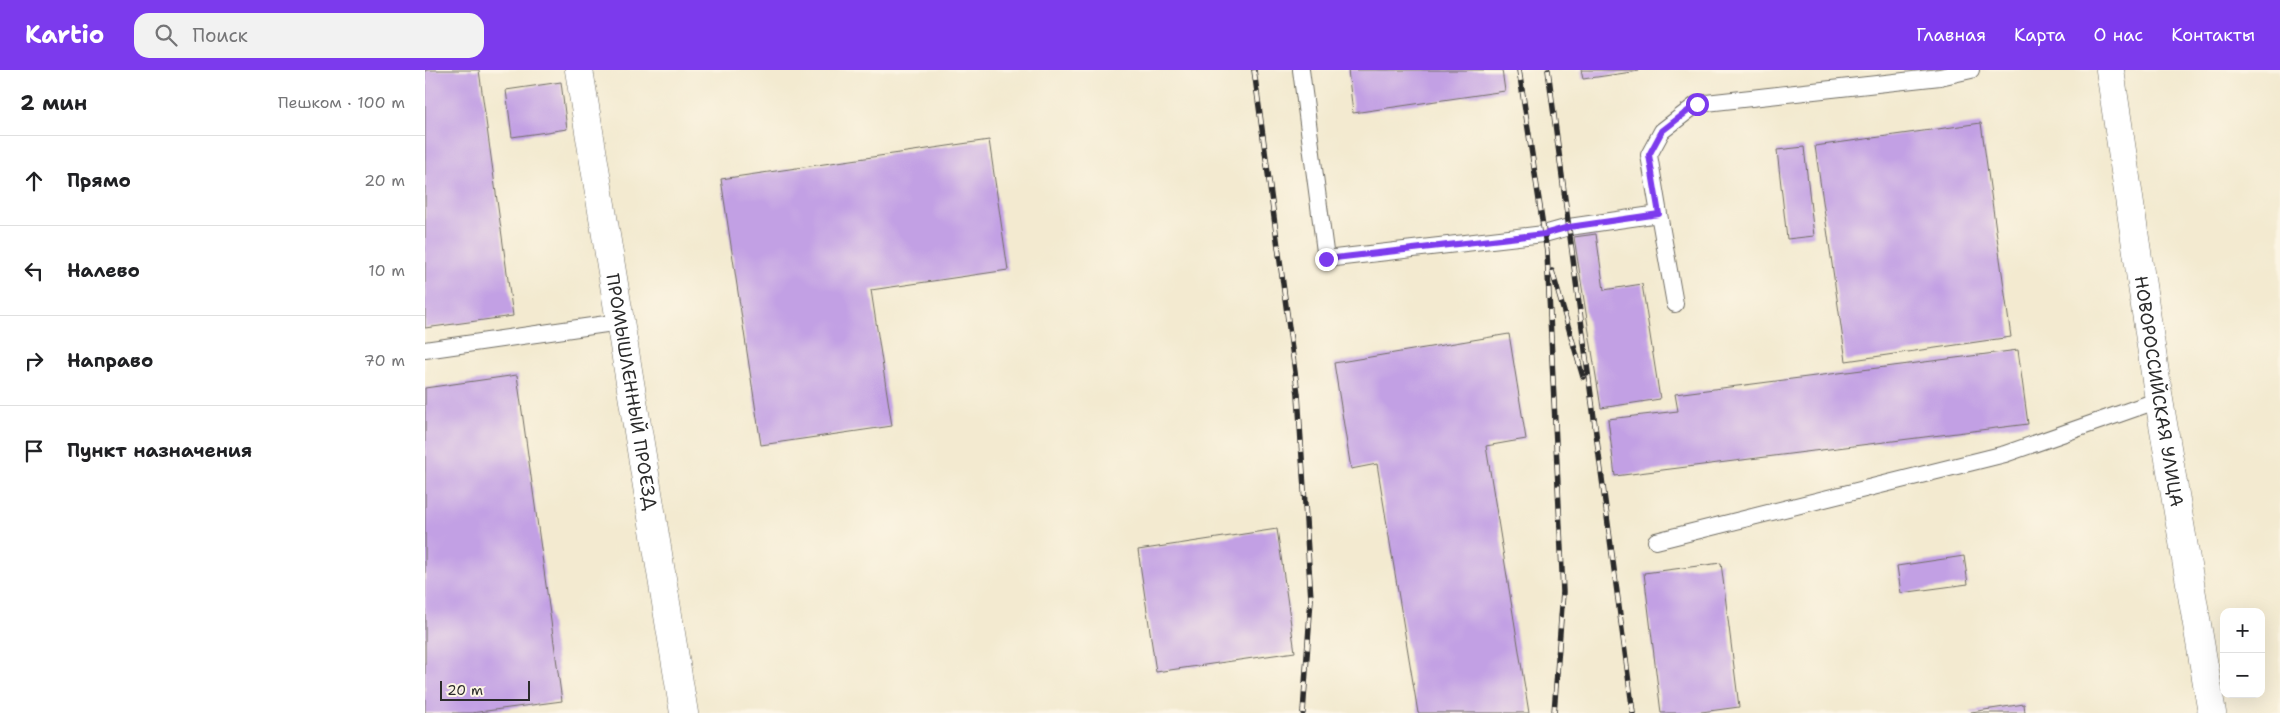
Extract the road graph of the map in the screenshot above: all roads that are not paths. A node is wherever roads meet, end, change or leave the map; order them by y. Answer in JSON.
{"nodes":[{"id":1,"x":579,"y":70,"type":"edge"},
{"id":2,"x":1301,"y":70,"type":"edge"},
{"id":3,"x":1971,"y":70,"type":"edge"},
{"id":4,"x":2110,"y":70,"type":"edge"},
{"id":5,"x":1659,"y":214,"type":"junction"},
{"id":6,"x":1675,"y":304,"type":"dead end"},
{"id":7,"x":620,"y":322,"type":"junction"},
{"id":8,"x":425,"y":350,"type":"edge"},
{"id":9,"x":2159,"y":400,"type":"junction"},
{"id":10,"x":1656,"y":540,"type":"dead end"},
{"id":11,"x":684,"y":713,"type":"edge"},
{"id":12,"x":2212,"y":713,"type":"edge"}],
"edges":[{"from":1,"to":7,"type":"street","name":"ПРОМЫШЛЕННЫЙ ПРОЕЗД"},
{"from":2,"to":5,"type":"lane"},
{"from":3,"to":5,"type":"lane"},
{"from":4,"to":9,"type":"street","name":"НОВОРОССИЙСКАЯ УЛИЦА"},
{"from":5,"to":6,"type":"lane"},
{"from":7,"to":8,"type":"lane"},
{"from":7,"to":11,"type":"street","name":"ПРОМЫШЛЕННЫЙ ПРОЕЗД"},
{"from":9,"to":10,"type":"lane"},
{"from":9,"to":12,"type":"street","name":"НОВОРОССИЙСКАЯ УЛИЦА"}]}
